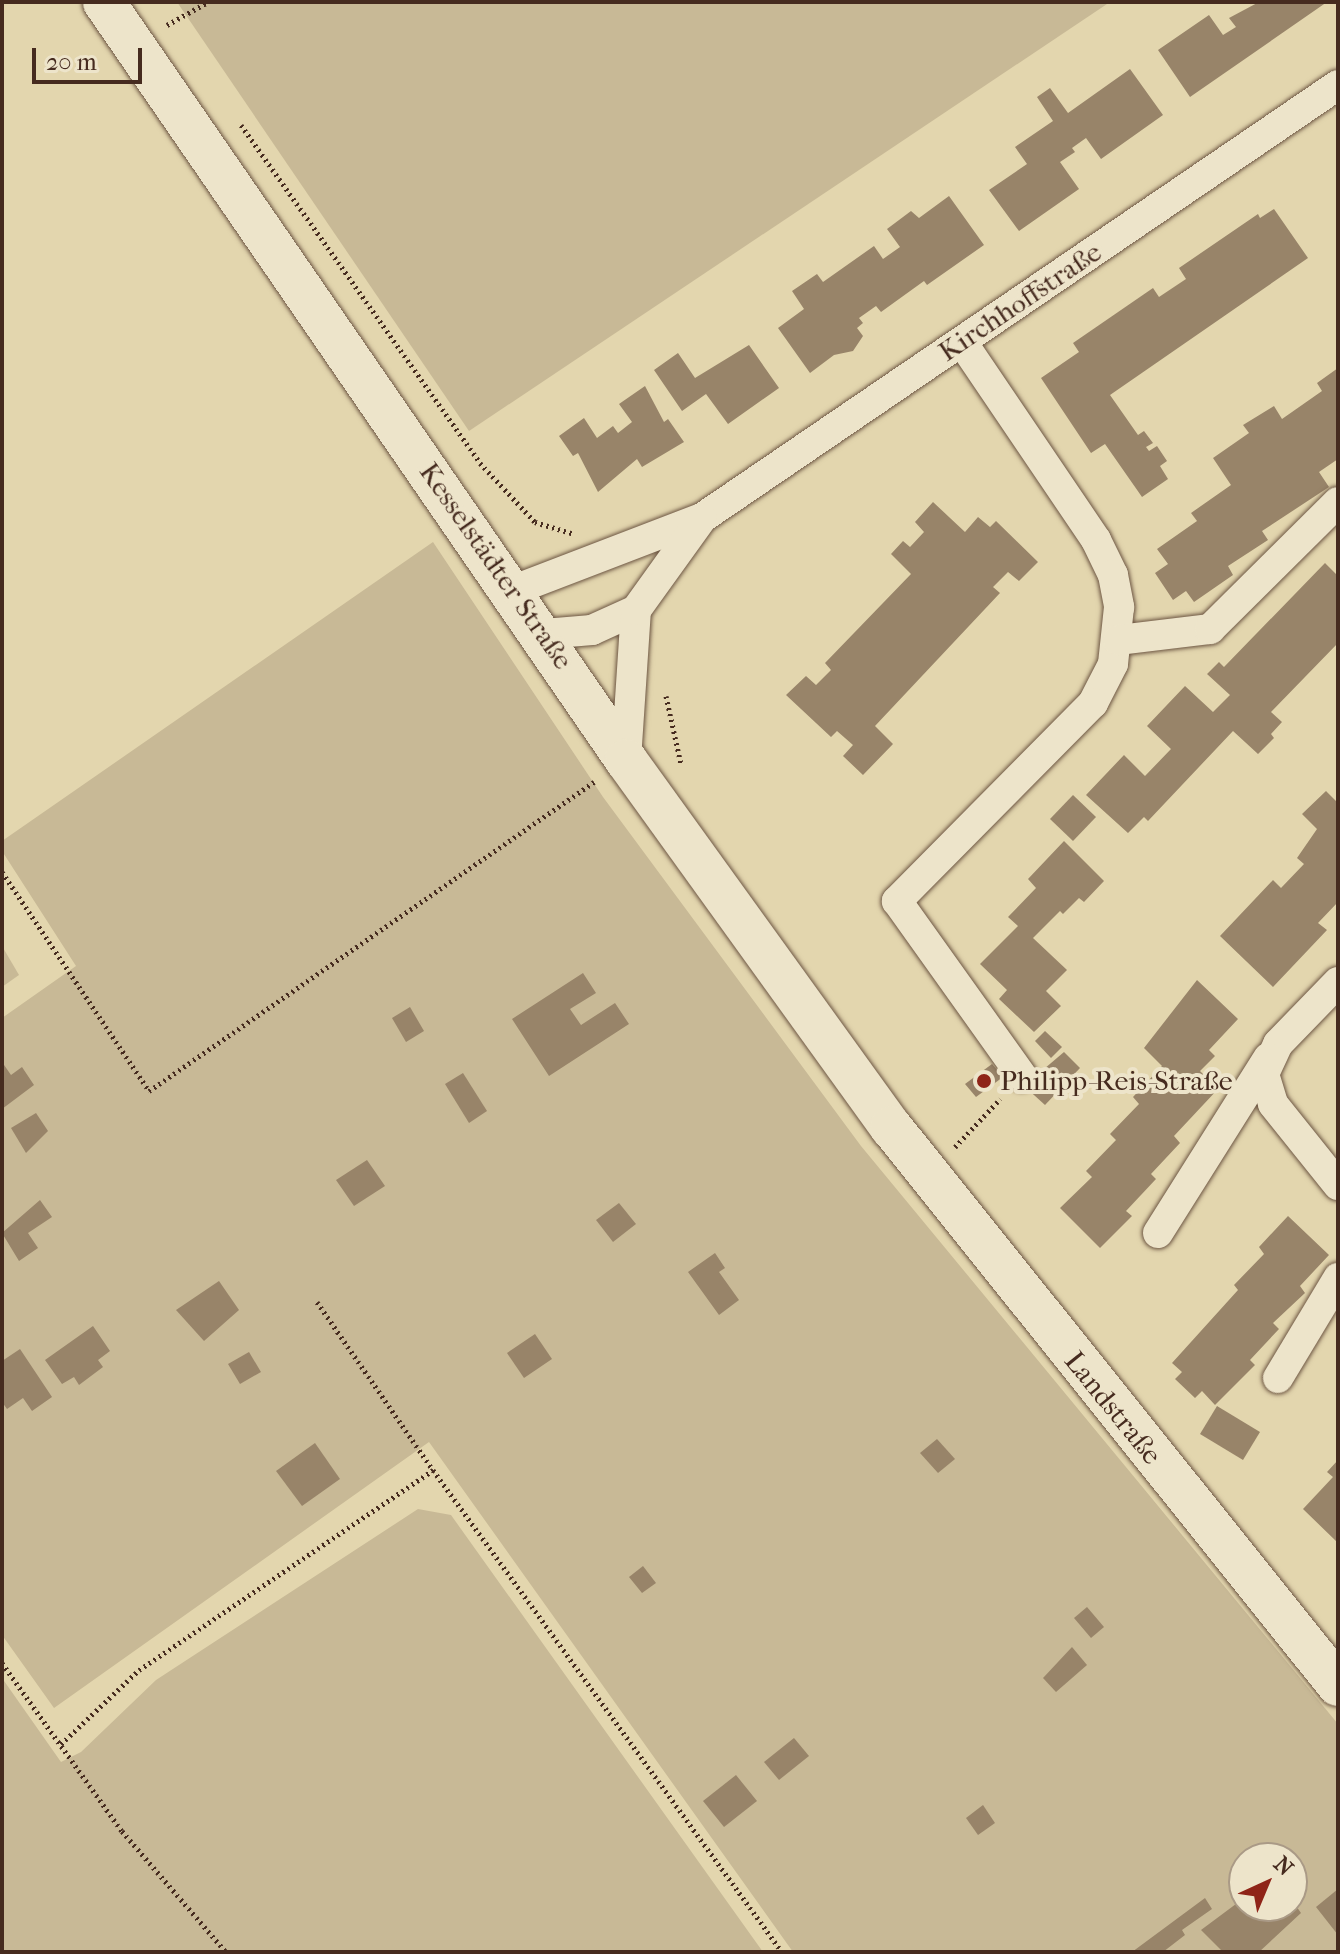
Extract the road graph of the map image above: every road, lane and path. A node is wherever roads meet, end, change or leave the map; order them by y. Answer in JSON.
{"nodes":[{"id":1,"x":104,"y":2,"type":"edge"},
{"id":2,"x":208,"y":2,"type":"edge"},
{"id":3,"x":162,"y":13,"type":"dead end"},
{"id":4,"x":154,"y":37,"type":"junction"},
{"id":5,"x":178,"y":37,"type":"dead end"},
{"id":6,"x":1338,"y":85,"type":"edge"},
{"id":7,"x":233,"y":114,"type":"dead end"},
{"id":8,"x":962,"y":342,"type":"junction"},
{"id":9,"x":1338,"y":502,"type":"edge"},
{"id":10,"x":702,"y":518,"type":"junction"},
{"id":11,"x":602,"y":560,"type":"junction"},
{"id":12,"x":514,"y":590,"type":"junction"},
{"id":13,"x":636,"y":610,"type":"junction"},
{"id":14,"x":544,"y":634,"type":"junction"},
{"id":15,"x":1118,"y":640,"type":"junction"},
{"id":16,"x":665,"y":686,"type":"dead end"},
{"id":17,"x":626,"y":760,"type":"junction"},
{"id":18,"x":685,"y":773,"type":"dead end"},
{"id":19,"x":2,"y":872,"type":"edge"},
{"id":20,"x":1338,"y":982,"type":"edge"},
{"id":21,"x":1268,"y":1058,"type":"junction"},
{"id":22,"x":1022,"y":1076,"type":"joint"},
{"id":23,"x":891,"y":1127,"type":"joint"},
{"id":24,"x":946,"y":1156,"type":"dead end"},
{"id":25,"x":1338,"y":1185,"type":"edge"},
{"id":26,"x":1158,"y":1233,"type":"dead end"},
{"id":27,"x":1338,"y":1278,"type":"edge"},
{"id":28,"x":317,"y":1302,"type":"dead end"},
{"id":29,"x":1278,"y":1378,"type":"dead end"},
{"id":30,"x":433,"y":1470,"type":"junction"},
{"id":31,"x":2,"y":1663,"type":"edge"},
{"id":32,"x":1338,"y":1685,"type":"edge"},
{"id":33,"x":61,"y":1744,"type":"junction"},
{"id":34,"x":226,"y":1952,"type":"edge"},
{"id":35,"x":782,"y":1952,"type":"edge"}],
"edges":[{"from":1,"to":4,"type":"main road","name":"Kesselstädter Straße"},
{"from":2,"to":4,"type":"path"},
{"from":3,"to":4,"type":"path"},
{"from":4,"to":5,"type":"path"},
{"from":4,"to":12,"type":"main road","name":"Kesselstädter Straße"},
{"from":6,"to":8,"type":"street","name":"Kirchhoffstraße"},
{"from":7,"to":11,"type":"path"},
{"from":8,"to":10,"type":"street","name":"Kirchhoffstraße"},
{"from":8,"to":15,"type":"street"},
{"from":9,"to":15,"type":"street"},
{"from":10,"to":11,"type":"street","name":"Kirchhoffstraße"},
{"from":10,"to":13,"type":"street","name":"Kirchhoffstraße"},
{"from":11,"to":12,"type":"street","name":"Kirchhoffstraße"},
{"from":12,"to":14,"type":"main road","name":"Kesselstädter Straße"},
{"from":13,"to":14,"type":"street","name":"Kirchhoffstraße"},
{"from":13,"to":17,"type":"street"},
{"from":14,"to":17,"type":"main road","name":"Kesselstädter Straße"},
{"from":15,"to":22,"type":"street"},
{"from":16,"to":18,"type":"path"},
{"from":17,"to":19,"type":"path"},
{"from":17,"to":23,"type":"main road","name":"Kesselstädter Straße"},
{"from":20,"to":21,"type":"street"},
{"from":21,"to":25,"type":"street"},
{"from":21,"to":26,"type":"street"},
{"from":22,"to":24,"type":"path"},
{"from":23,"to":32,"type":"main road","name":"Landstraße"},
{"from":27,"to":29,"type":"street"},
{"from":28,"to":30,"type":"path"},
{"from":30,"to":33,"type":"path"},
{"from":30,"to":35,"type":"path"},
{"from":31,"to":33,"type":"path"},
{"from":33,"to":34,"type":"path"}]}
